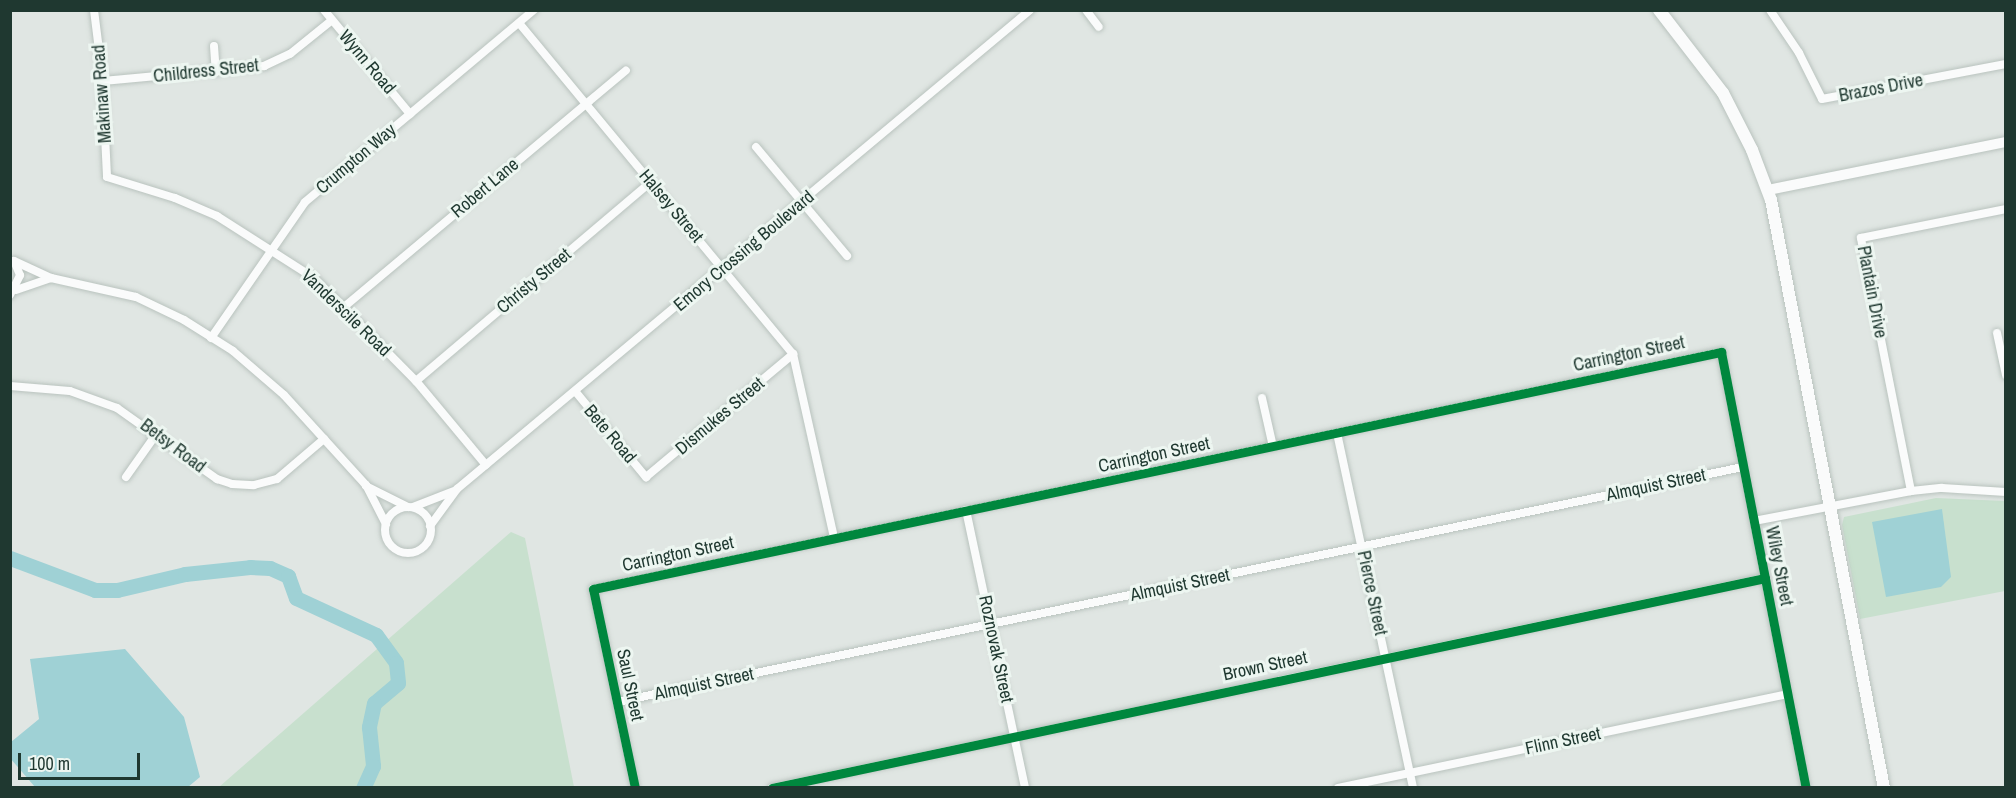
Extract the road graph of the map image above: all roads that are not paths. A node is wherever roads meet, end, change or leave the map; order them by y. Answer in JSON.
{"nodes":[{"id":1,"x":94,"y":10,"type":"edge"},
{"id":2,"x":324,"y":10,"type":"edge"},
{"id":3,"x":534,"y":10,"type":"edge"},
{"id":4,"x":1030,"y":10,"type":"edge"},
{"id":5,"x":1086,"y":10,"type":"edge"},
{"id":6,"x":1659,"y":10,"type":"edge"},
{"id":7,"x":1770,"y":10,"type":"edge"},
{"id":8,"x":332,"y":21,"type":"junction"},
{"id":9,"x":519,"y":23,"type":"junction"},
{"id":10,"x":1099,"y":27,"type":"dead end"},
{"id":11,"x":214,"y":46,"type":"dead end"},
{"id":12,"x":2006,"y":64,"type":"edge"},
{"id":13,"x":626,"y":70,"type":"dead end"},
{"id":14,"x":216,"y":72,"type":"junction"},
{"id":15,"x":103,"y":81,"type":"junction"},
{"id":16,"x":586,"y":103,"type":"junction"},
{"id":17,"x":410,"y":114,"type":"junction"},
{"id":18,"x":2006,"y":142,"type":"edge"},
{"id":19,"x":756,"y":147,"type":"dead end"},
{"id":20,"x":107,"y":177,"type":"joint"},
{"id":21,"x":651,"y":182,"type":"junction"},
{"id":22,"x":1768,"y":190,"type":"junction"},
{"id":23,"x":803,"y":202,"type":"junction"},
{"id":24,"x":2006,"y":209,"type":"edge"},
{"id":25,"x":272,"y":248,"type":"junction"},
{"id":26,"x":847,"y":256,"type":"dead end"},
{"id":27,"x":12,"y":260,"type":"edge"},
{"id":28,"x":723,"y":269,"type":"junction"},
{"id":29,"x":51,"y":278,"type":"junction"},
{"id":30,"x":13,"y":292,"type":"edge"},
{"id":31,"x":344,"y":307,"type":"junction"},
{"id":32,"x":1997,"y":333,"type":"dead end"},
{"id":33,"x":211,"y":338,"type":"junction"},
{"id":34,"x":1720,"y":352,"type":"joint"},
{"id":35,"x":794,"y":354,"type":"junction"},
{"id":36,"x":2006,"y":375,"type":"edge"},
{"id":37,"x":416,"y":381,"type":"junction"},
{"id":38,"x":10,"y":386,"type":"edge"},
{"id":39,"x":575,"y":391,"type":"junction"},
{"id":40,"x":1262,"y":399,"type":"dead end"},
{"id":41,"x":157,"y":433,"type":"junction"},
{"id":42,"x":1337,"y":433,"type":"junction"},
{"id":43,"x":324,"y":439,"type":"junction"},
{"id":44,"x":1273,"y":447,"type":"junction"},
{"id":45,"x":486,"y":465,"type":"junction"},
{"id":46,"x":1743,"y":467,"type":"junction"},
{"id":47,"x":126,"y":477,"type":"dead end"},
{"id":48,"x":646,"y":477,"type":"joint"},
{"id":49,"x":366,"y":485,"type":"junction"},
{"id":50,"x":457,"y":489,"type":"junction"},
{"id":51,"x":1911,"y":491,"type":"junction"},
{"id":52,"x":2006,"y":492,"type":"edge"},
{"id":53,"x":411,"y":507,"type":"junction"},
{"id":54,"x":1829,"y":507,"type":"junction"},
{"id":55,"x":966,"y":510,"type":"junction"},
{"id":56,"x":1754,"y":521,"type":"junction"},
{"id":57,"x":386,"y":524,"type":"junction"},
{"id":58,"x":430,"y":526,"type":"junction"},
{"id":59,"x":834,"y":538,"type":"junction"},
{"id":60,"x":1362,"y":547,"type":"junction"},
{"id":61,"x":1765,"y":578,"type":"junction"},
{"id":62,"x":593,"y":589,"type":"joint"},
{"id":63,"x":991,"y":624,"type":"junction"},
{"id":64,"x":1385,"y":657,"type":"junction"},
{"id":65,"x":1788,"y":694,"type":"junction"},
{"id":66,"x":617,"y":702,"type":"junction"},
{"id":67,"x":1015,"y":737,"type":"junction"},
{"id":68,"x":1410,"y":772,"type":"junction"},
{"id":69,"x":635,"y":788,"type":"edge"},
{"id":70,"x":772,"y":788,"type":"edge"},
{"id":71,"x":1025,"y":788,"type":"edge"},
{"id":72,"x":1338,"y":788,"type":"edge"},
{"id":73,"x":1413,"y":788,"type":"edge"},
{"id":74,"x":1806,"y":788,"type":"edge"},
{"id":75,"x":1884,"y":788,"type":"edge"}],
"edges":[{"from":1,"to":15,"type":"street","name":"Makinaw Road"},
{"from":2,"to":8,"type":"street","name":"Wynn Road"},
{"from":3,"to":9,"type":"street","name":"Crumpton Way"},
{"from":4,"to":23,"type":"street","name":"Emory Crossing Boulevard"},
{"from":5,"to":10,"type":"street"},
{"from":6,"to":22,"type":"main road"},
{"from":7,"to":12,"type":"street","name":"Brazos Drive"},
{"from":8,"to":14,"type":"street","name":"Childress Street"},
{"from":8,"to":17,"type":"street","name":"Wynn Road"},
{"from":9,"to":16,"type":"street","name":"Halsey Street"},
{"from":9,"to":17,"type":"street","name":"Crumpton Way"},
{"from":11,"to":14,"type":"street"},
{"from":13,"to":16,"type":"street","name":"Robert Lane"},
{"from":14,"to":15,"type":"street","name":"Childress Street"},
{"from":15,"to":20,"type":"street","name":"Makinaw Road"},
{"from":16,"to":21,"type":"street","name":"Halsey Street"},
{"from":16,"to":31,"type":"street","name":"Robert Lane"},
{"from":17,"to":25,"type":"street","name":"Crumpton Way"},
{"from":18,"to":22,"type":"street"},
{"from":19,"to":23,"type":"street"},
{"from":20,"to":25,"type":"street","name":"Vanderscile Road"},
{"from":21,"to":28,"type":"street","name":"Halsey Street"},
{"from":21,"to":37,"type":"street","name":"Christy Street"},
{"from":22,"to":54,"type":"main road"},
{"from":23,"to":26,"type":"street"},
{"from":23,"to":28,"type":"street","name":"Emory Crossing Boulevard"},
{"from":24,"to":51,"type":"street","name":"Plantain Drive"},
{"from":25,"to":31,"type":"street","name":"Vanderscile Road"},
{"from":25,"to":33,"type":"street","name":"Crumpton Way"},
{"from":27,"to":29,"type":"street"},
{"from":27,"to":30,"type":"street"},
{"from":28,"to":35,"type":"street","name":"Halsey Street"},
{"from":28,"to":39,"type":"street","name":"Emory Crossing Boulevard"},
{"from":29,"to":30,"type":"street"},
{"from":29,"to":33,"type":"street"},
{"from":31,"to":37,"type":"street","name":"Vanderscile Road"},
{"from":32,"to":36,"type":"street"},
{"from":33,"to":43,"type":"street"},
{"from":34,"to":42,"type":"street","name":"Carrington Street"},
{"from":34,"to":46,"type":"street","name":"Wiley Street"},
{"from":35,"to":48,"type":"street","name":"Dismukes Street"},
{"from":35,"to":59,"type":"street","name":"Halsey Street"},
{"from":37,"to":45,"type":"street","name":"Vanderscile Road"},
{"from":38,"to":41,"type":"street","name":"Betsy Road"},
{"from":39,"to":45,"type":"street","name":"Emory Crossing Boulevard"},
{"from":39,"to":48,"type":"street","name":"Bete Road"},
{"from":40,"to":44,"type":"street"},
{"from":41,"to":43,"type":"street","name":"Betsy Road"},
{"from":41,"to":47,"type":"street"},
{"from":42,"to":44,"type":"street","name":"Carrington Street"},
{"from":42,"to":60,"type":"street","name":"Pierce Street"},
{"from":43,"to":49,"type":"street"},
{"from":44,"to":55,"type":"street","name":"Carrington Street"},
{"from":45,"to":50,"type":"street","name":"Emory Crossing Boulevard"},
{"from":46,"to":56,"type":"street","name":"Wiley Street"},
{"from":46,"to":60,"type":"street","name":"Almquist Street"},
{"from":49,"to":53,"type":"street"},
{"from":49,"to":57,"type":"street"},
{"from":50,"to":53,"type":"street"},
{"from":50,"to":58,"type":"street"},
{"from":51,"to":52,"type":"street"},
{"from":51,"to":54,"type":"street"},
{"from":53,"to":57,"type":"street"},
{"from":53,"to":58,"type":"street"},
{"from":54,"to":56,"type":"street"},
{"from":54,"to":75,"type":"main road"},
{"from":55,"to":59,"type":"street","name":"Carrington Street"},
{"from":55,"to":63,"type":"street","name":"Roznovak Street"},
{"from":56,"to":61,"type":"street","name":"Wiley Street"},
{"from":57,"to":58,"type":"street"},
{"from":59,"to":62,"type":"street","name":"Carrington Street"},
{"from":60,"to":63,"type":"street","name":"Almquist Street"},
{"from":60,"to":64,"type":"street","name":"Pierce Street"},
{"from":61,"to":64,"type":"street","name":"Brown Street"},
{"from":61,"to":65,"type":"street","name":"Wiley Street"},
{"from":62,"to":66,"type":"street","name":"Saul Street"},
{"from":63,"to":66,"type":"street","name":"Almquist Street"},
{"from":63,"to":67,"type":"street","name":"Roznovak Street"},
{"from":64,"to":67,"type":"street","name":"Brown Street"},
{"from":64,"to":68,"type":"street","name":"Pierce Street"},
{"from":65,"to":68,"type":"street","name":"Flinn Street"},
{"from":65,"to":74,"type":"street","name":"Wiley Street"},
{"from":66,"to":69,"type":"street","name":"Saul Street"},
{"from":67,"to":70,"type":"street","name":"Brown Street"},
{"from":67,"to":71,"type":"street","name":"Roznovak Street"},
{"from":68,"to":72,"type":"street","name":"Flinn Street"},
{"from":68,"to":73,"type":"street","name":"Pierce Street"}]}
